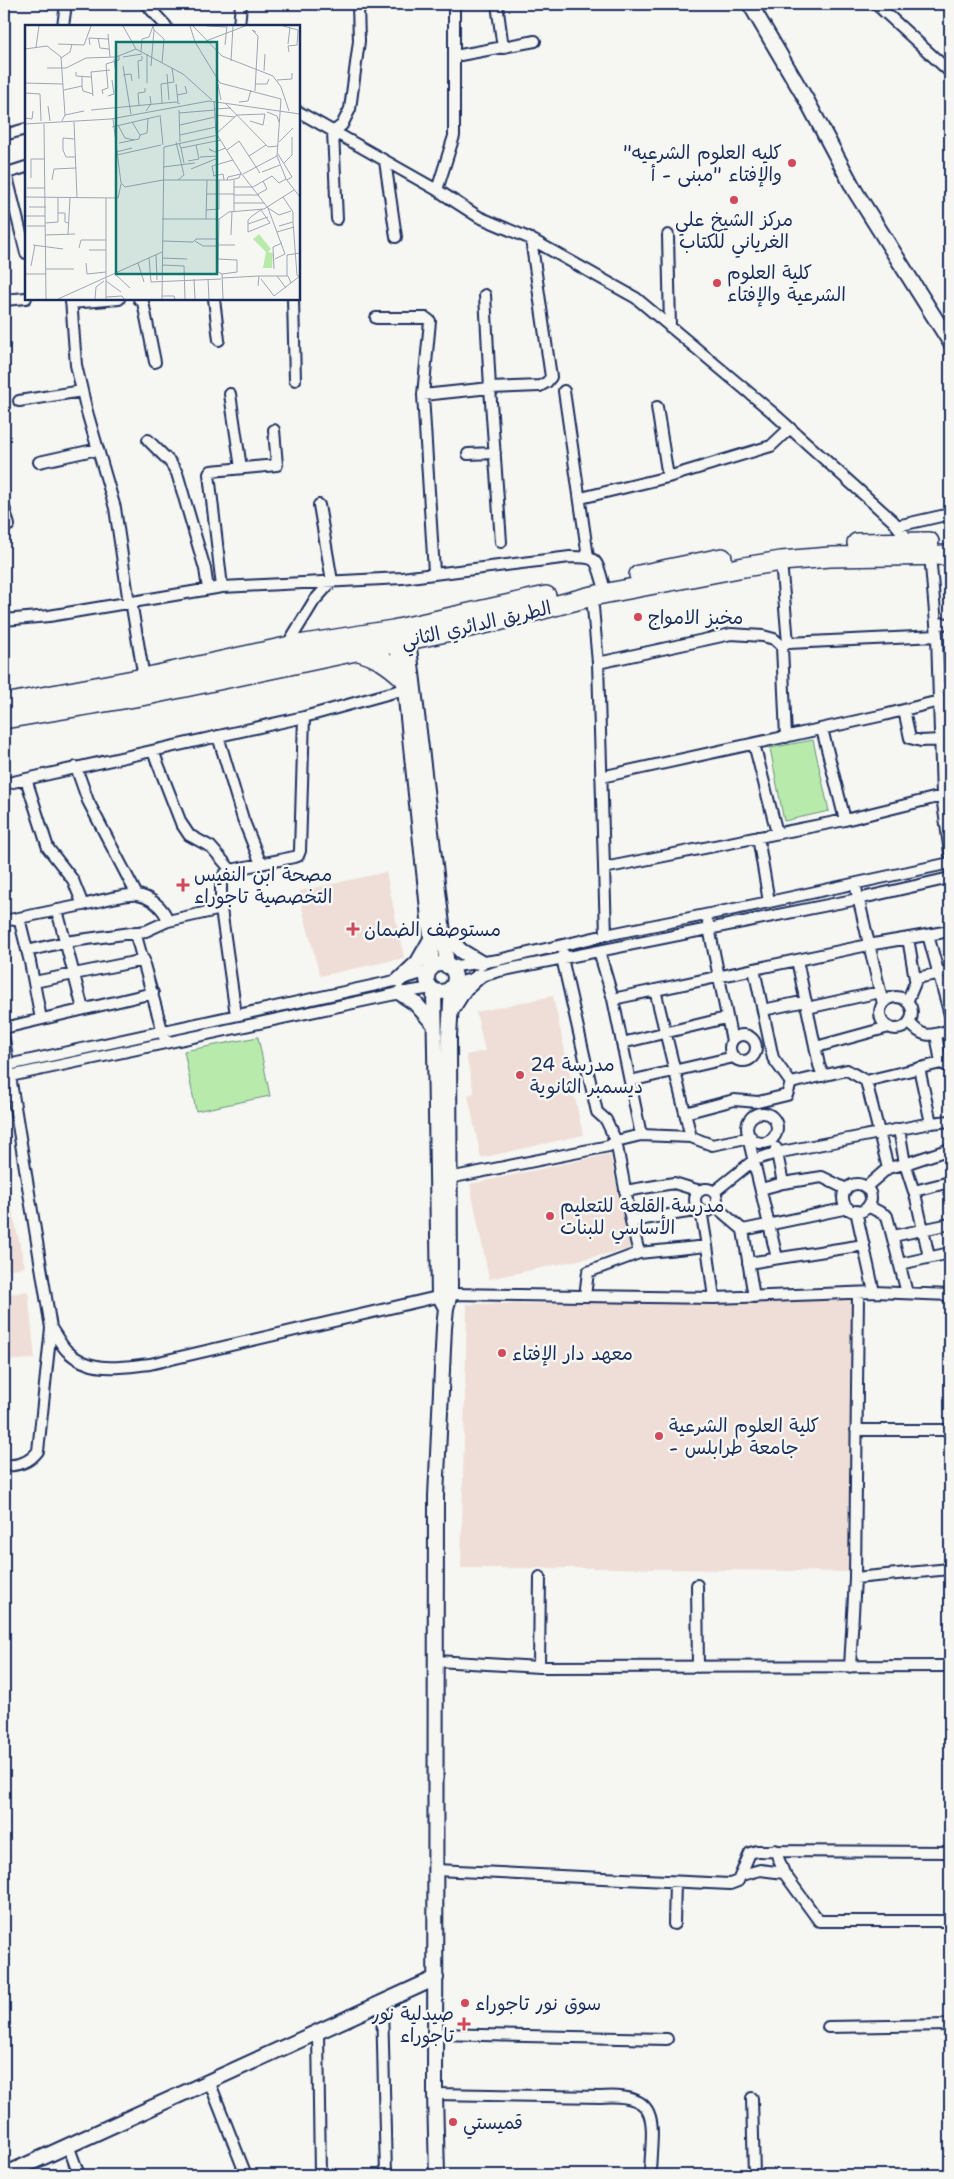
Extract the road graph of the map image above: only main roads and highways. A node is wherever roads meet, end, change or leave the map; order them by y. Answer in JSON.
{"nodes":[{"id":1,"x":950,"y":542,"type":"edge"},
{"id":2,"x":950,"y":555,"type":"edge"},
{"id":3,"x":598,"y":590,"type":"junction"},
{"id":4,"x":401,"y":635,"type":"junction"},
{"id":5,"x":359,"y":651,"type":"junction"},
{"id":6,"x":404,"y":683,"type":"road end"},
{"id":7,"x":4,"y":704,"type":"edge"},
{"id":8,"x":4,"y":719,"type":"edge"}],
"edges":[{"from":1,"to":3,"type":"highway","name":"الطريق الدائري الثاني"},
{"from":2,"to":3,"type":"highway","name":"الطريق الدائري الثاني"},
{"from":3,"to":4,"type":"highway","name":"الطريق الدائري الثاني"},
{"from":4,"to":5,"type":"highway","name":"الطريق الدائري الثاني"},
{"from":4,"to":7,"type":"highway","name":"الطريق الدائري الثاني"},
{"from":5,"to":6,"type":"highway"},
{"from":5,"to":8,"type":"highway","name":"الطريق الدائري الثاني"}]}
